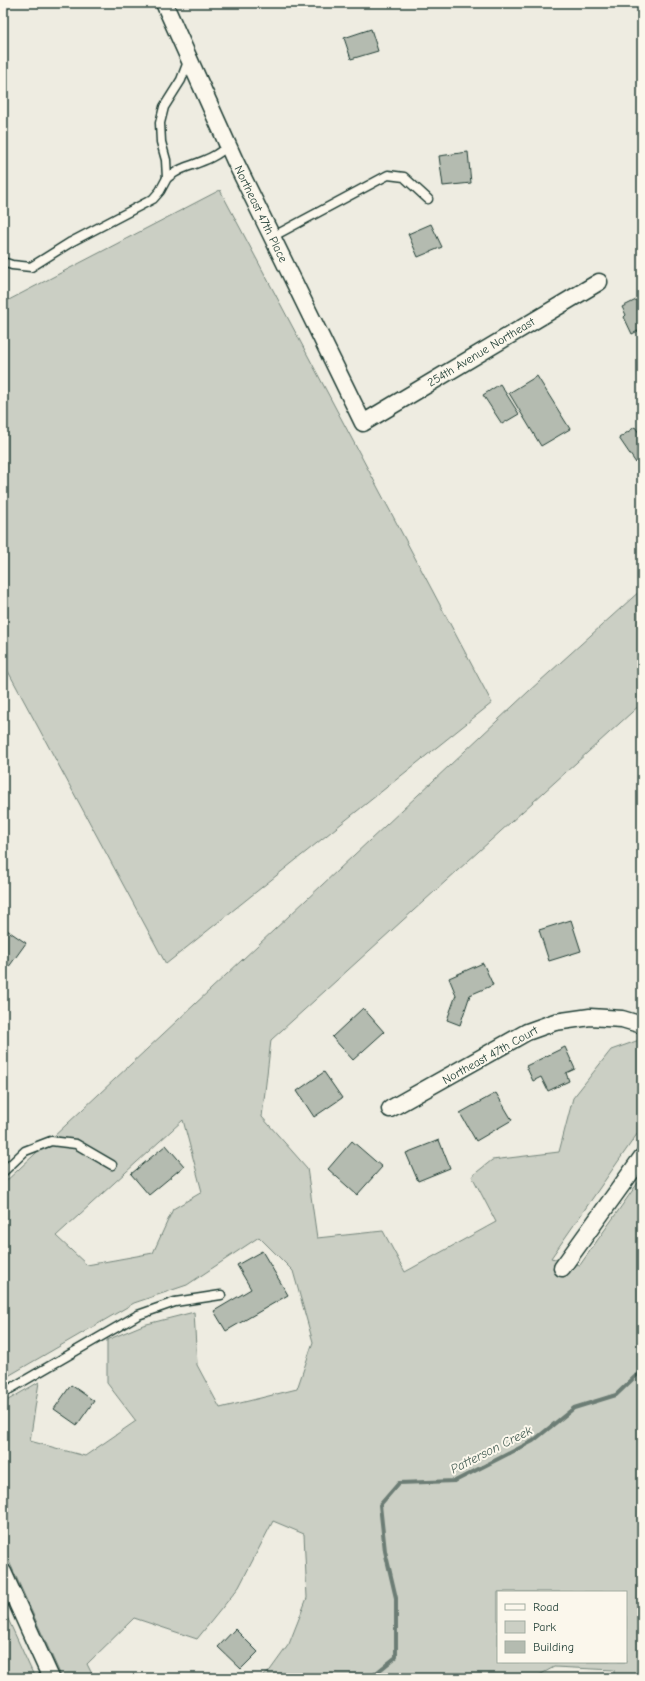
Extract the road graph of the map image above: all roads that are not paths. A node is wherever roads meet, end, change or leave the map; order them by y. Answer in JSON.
{"nodes":[{"id":1,"x":164,"y":3,"type":"edge"},
{"id":2,"x":189,"y":58,"type":"junction"},
{"id":3,"x":228,"y":145,"type":"junction"},
{"id":4,"x":167,"y":178,"type":"junction"},
{"id":5,"x":428,"y":199,"type":"dead end"},
{"id":6,"x":272,"y":237,"type":"junction"},
{"id":7,"x":3,"y":262,"type":"edge"},
{"id":8,"x":599,"y":282,"type":"dead end"},
{"id":9,"x":363,"y":423,"type":"joint"},
{"id":10,"x":642,"y":1025,"type":"edge"},
{"id":11,"x":390,"y":1109,"type":"dead end"},
{"id":12,"x":642,"y":1157,"type":"edge"},
{"id":13,"x":112,"y":1165,"type":"dead end"},
{"id":14,"x":3,"y":1172,"type":"edge"},
{"id":15,"x":562,"y":1268,"type":"dead end"},
{"id":16,"x":221,"y":1295,"type":"dead end"},
{"id":17,"x":3,"y":1393,"type":"edge"},
{"id":18,"x":3,"y":1572,"type":"edge"},
{"id":19,"x":51,"y":1678,"type":"edge"}],
"edges":[{"from":1,"to":2,"type":"street","name":"Northeast 47th Place"},
{"from":2,"to":3,"type":"street","name":"Northeast 47th Place"},
{"from":2,"to":4,"type":"lane"},
{"from":3,"to":4,"type":"lane"},
{"from":3,"to":6,"type":"street","name":"Northeast 47th Place"},
{"from":4,"to":7,"type":"lane"},
{"from":5,"to":6,"type":"lane"},
{"from":6,"to":9,"type":"street","name":"Northeast 47th Place"},
{"from":8,"to":9,"type":"street","name":"254th Avenue Northeast"},
{"from":10,"to":11,"type":"street","name":"Northeast 47th Court"},
{"from":12,"to":15,"type":"street"},
{"from":13,"to":14,"type":"lane"},
{"from":16,"to":17,"type":"lane"},
{"from":18,"to":19,"type":"street"}]}
